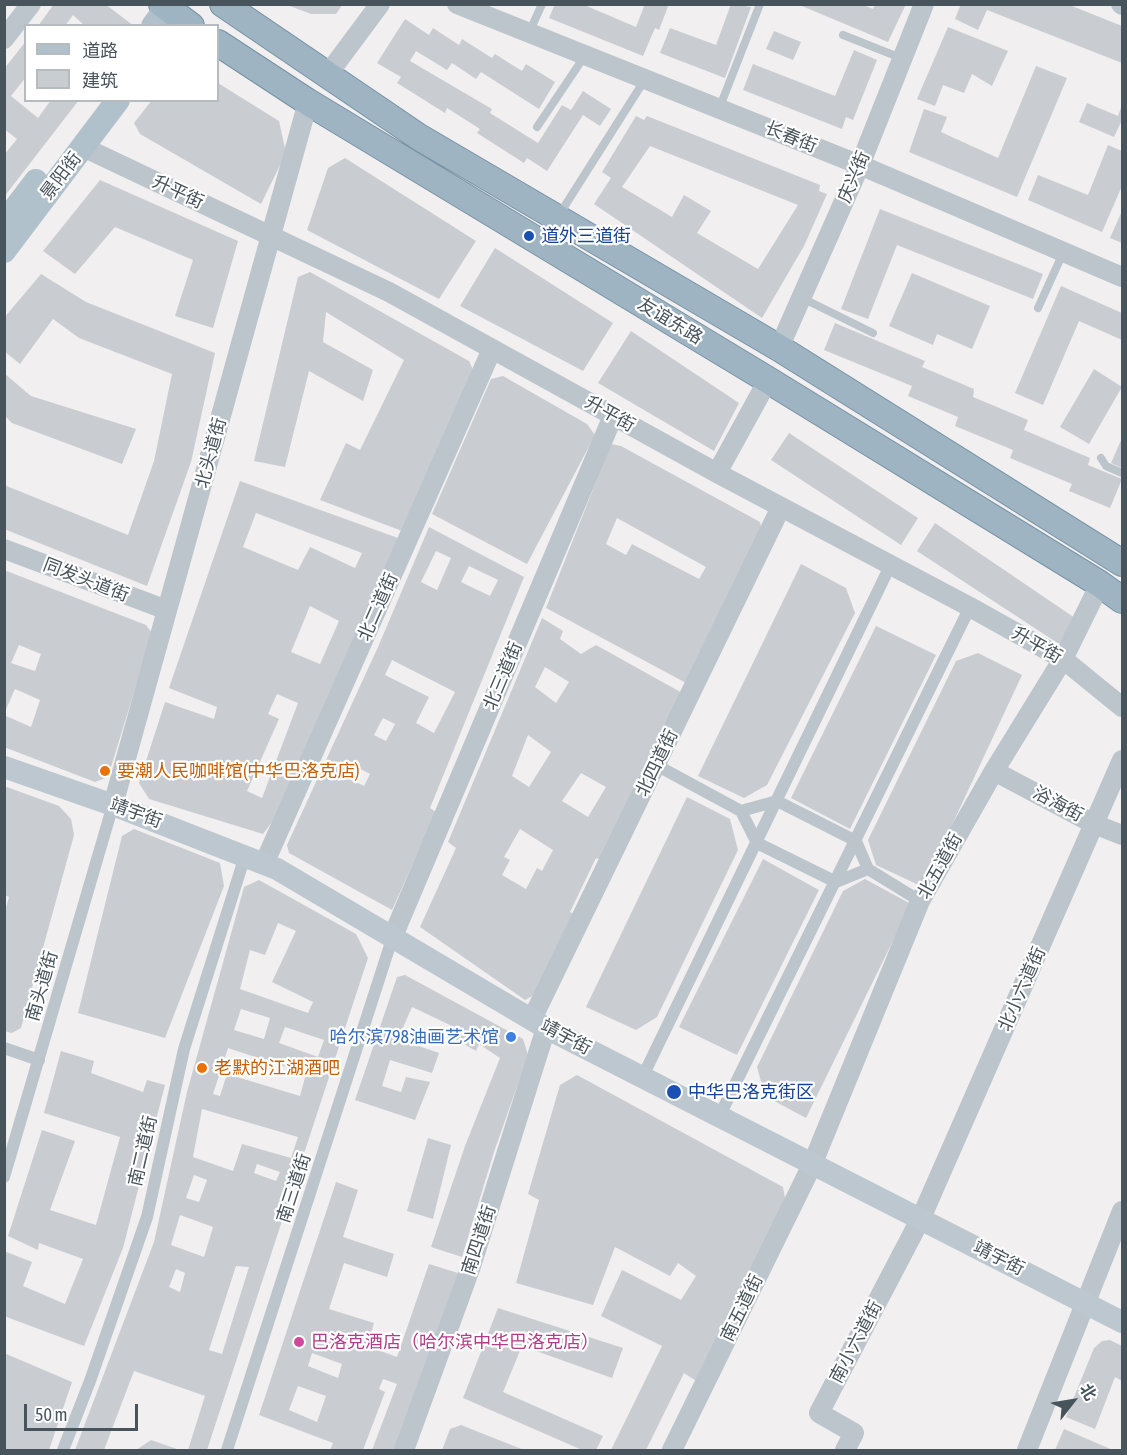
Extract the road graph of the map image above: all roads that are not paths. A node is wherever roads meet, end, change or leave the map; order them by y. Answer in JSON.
{"nodes":[{"id":1,"x":31,"y":4,"type":"edge"},
{"id":2,"x":223,"y":4,"type":"edge"},
{"id":3,"x":381,"y":4,"type":"edge"},
{"id":4,"x":457,"y":4,"type":"edge"},
{"id":5,"x":542,"y":4,"type":"edge"},
{"id":6,"x":760,"y":4,"type":"edge"},
{"id":7,"x":924,"y":4,"type":"edge"},
{"id":8,"x":529,"y":33,"type":"junction"},
{"id":9,"x":843,"y":35,"type":"dead end"},
{"id":10,"x":4,"y":39,"type":"edge"},
{"id":11,"x":219,"y":44,"type":"edge"},
{"id":12,"x":585,"y":55,"type":"junction"},
{"id":13,"x":902,"y":59,"type":"junction"},
{"id":14,"x":328,"y":74,"type":"junction"},
{"id":15,"x":645,"y":79,"type":"junction"},
{"id":16,"x":96,"y":102,"type":"edge"},
{"id":17,"x":117,"y":102,"type":"edge"},
{"id":18,"x":308,"y":102,"type":"junction"},
{"id":19,"x":719,"y":109,"type":"junction"},
{"id":20,"x":537,"y":127,"type":"dead end"},
{"id":21,"x":83,"y":147,"type":"junction"},
{"id":22,"x":860,"y":165,"type":"junction"},
{"id":23,"x":558,"y":218,"type":"junction"},
{"id":24,"x":4,"y":223,"type":"edge"},
{"id":25,"x":271,"y":235,"type":"junction"},
{"id":26,"x":4,"y":251,"type":"edge"},
{"id":27,"x":1064,"y":252,"type":"junction"},
{"id":28,"x":1122,"y":277,"type":"edge"},
{"id":29,"x":801,"y":297,"type":"junction"},
{"id":30,"x":1038,"y":308,"type":"dead end"},
{"id":31,"x":873,"y":333,"type":"dead end"},
{"id":32,"x":779,"y":348,"type":"junction"},
{"id":33,"x":492,"y":349,"type":"junction"},
{"id":34,"x":768,"y":380,"type":"junction"},
{"id":35,"x":613,"y":416,"type":"junction"},
{"id":36,"x":1101,"y":458,"type":"dead end"},
{"id":37,"x":717,"y":473,"type":"junction"},
{"id":38,"x":1122,"y":473,"type":"edge"},
{"id":39,"x":781,"y":507,"type":"junction"},
{"id":40,"x":4,"y":549,"type":"edge"},
{"id":41,"x":1122,"y":563,"type":"edge"},
{"id":42,"x":891,"y":564,"type":"junction"},
{"id":43,"x":1100,"y":584,"type":"junction"},
{"id":44,"x":1122,"y":600,"type":"edge"},
{"id":45,"x":970,"y":607,"type":"junction"},
{"id":46,"x":167,"y":610,"type":"junction"},
{"id":47,"x":1063,"y":659,"type":"junction"},
{"id":48,"x":1122,"y":706,"type":"edge"},
{"id":49,"x":1122,"y":760,"type":"edge"},
{"id":50,"x":656,"y":765,"type":"junction"},
{"id":51,"x":4,"y":767,"type":"edge"},
{"id":52,"x":994,"y":771,"type":"junction"},
{"id":53,"x":777,"y":801,"type":"junction"},
{"id":54,"x":114,"y":805,"type":"junction"},
{"id":55,"x":741,"y":811,"type":"junction"},
{"id":56,"x":1095,"y":824,"type":"junction"},
{"id":57,"x":1122,"y":835,"type":"edge"},
{"id":58,"x":856,"y":841,"type":"junction"},
{"id":59,"x":757,"y":843,"type":"junction"},
{"id":60,"x":254,"y":860,"type":"junction"},
{"id":61,"x":868,"y":870,"type":"junction"},
{"id":62,"x":836,"y":882,"type":"junction"},
{"id":63,"x":920,"y":901,"type":"junction"},
{"id":64,"x":393,"y":936,"type":"junction"},
{"id":65,"x":539,"y":1023,"type":"junction"},
{"id":66,"x":4,"y":1048,"type":"edge"},
{"id":67,"x":39,"y":1060,"type":"junction"},
{"id":68,"x":642,"y":1077,"type":"junction"},
{"id":69,"x":719,"y":1117,"type":"junction"},
{"id":70,"x":812,"y":1164,"type":"junction"},
{"id":71,"x":4,"y":1177,"type":"edge"},
{"id":72,"x":1122,"y":1211,"type":"edge"},
{"id":73,"x":921,"y":1218,"type":"junction"},
{"id":74,"x":1086,"y":1303,"type":"junction"},
{"id":75,"x":1122,"y":1322,"type":"edge"},
{"id":76,"x":63,"y":1450,"type":"edge"},
{"id":77,"x":227,"y":1450,"type":"edge"},
{"id":78,"x":404,"y":1450,"type":"edge"},
{"id":79,"x":672,"y":1450,"type":"edge"},
{"id":80,"x":845,"y":1450,"type":"edge"},
{"id":81,"x":1027,"y":1450,"type":"edge"}],
"edges":[{"from":1,"to":10,"type":"street"},
{"from":2,"to":14,"type":"highway","name":"友谊东路"},
{"from":3,"to":14,"type":"street"},
{"from":4,"to":8,"type":"street","name":"长春街"},
{"from":5,"to":8,"type":"lane"},
{"from":6,"to":19,"type":"lane"},
{"from":7,"to":13,"type":"street","name":"庆兴街"},
{"from":8,"to":12,"type":"street","name":"长春街"},
{"from":9,"to":13,"type":"lane"},
{"from":11,"to":18,"type":"highway","name":"友谊东路"},
{"from":12,"to":15,"type":"street","name":"长春街"},
{"from":12,"to":20,"type":"lane"},
{"from":13,"to":22,"type":"street","name":"庆兴街"},
{"from":14,"to":23,"type":"highway","name":"友谊东路"},
{"from":15,"to":19,"type":"street","name":"长春街"},
{"from":15,"to":23,"type":"lane"},
{"from":16,"to":24,"type":"main road","name":"景阳街"},
{"from":17,"to":21,"type":"main road","name":"景阳街"},
{"from":18,"to":25,"type":"street","name":"北头道街"},
{"from":18,"to":34,"type":"highway","name":"友谊东路"},
{"from":19,"to":22,"type":"street","name":"长春街"},
{"from":21,"to":25,"type":"street","name":"升平街"},
{"from":21,"to":26,"type":"main road","name":"景阳街"},
{"from":22,"to":27,"type":"street","name":"长春街"},
{"from":22,"to":29,"type":"street","name":"庆兴街"},
{"from":23,"to":32,"type":"highway","name":"友谊东路"},
{"from":25,"to":33,"type":"street","name":"升平街"},
{"from":25,"to":46,"type":"street","name":"北头道街"},
{"from":27,"to":28,"type":"street","name":"长春街"},
{"from":27,"to":30,"type":"lane"},
{"from":29,"to":31,"type":"lane"},
{"from":29,"to":32,"type":"street","name":"庆兴街"},
{"from":32,"to":41,"type":"highway","name":"友谊东路"},
{"from":33,"to":35,"type":"street","name":"升平街"},
{"from":33,"to":60,"type":"street","name":"北二道街"},
{"from":34,"to":37,"type":"street"},
{"from":34,"to":43,"type":"highway","name":"友谊东路"},
{"from":35,"to":37,"type":"street","name":"升平街"},
{"from":35,"to":64,"type":"street","name":"北三道街"},
{"from":36,"to":38,"type":"lane"},
{"from":37,"to":39,"type":"street","name":"升平街"},
{"from":39,"to":42,"type":"street","name":"升平街"},
{"from":39,"to":50,"type":"street","name":"北四道街"},
{"from":40,"to":46,"type":"street","name":"同发头道街"},
{"from":42,"to":45,"type":"street","name":"升平街"},
{"from":42,"to":53,"type":"street"},
{"from":43,"to":44,"type":"highway","name":"友谊东路"},
{"from":43,"to":47,"type":"street","name":"北五道街"},
{"from":45,"to":47,"type":"street","name":"升平街"},
{"from":45,"to":58,"type":"street"},
{"from":46,"to":54,"type":"street","name":"北头道街"},
{"from":47,"to":48,"type":"street","name":"升平街"},
{"from":47,"to":52,"type":"street","name":"北五道街"},
{"from":49,"to":56,"type":"street","name":"北小六道街"},
{"from":50,"to":55,"type":"street"},
{"from":50,"to":65,"type":"street","name":"北四道街"},
{"from":51,"to":54,"type":"main road","name":"靖宇街"},
{"from":52,"to":56,"type":"street","name":"浴海街"},
{"from":52,"to":63,"type":"street","name":"北五道街"},
{"from":53,"to":55,"type":"street"},
{"from":53,"to":58,"type":"street"},
{"from":53,"to":59,"type":"street"},
{"from":54,"to":60,"type":"main road","name":"靖宇街"},
{"from":54,"to":67,"type":"street","name":"南头道街"},
{"from":55,"to":59,"type":"street"},
{"from":56,"to":57,"type":"street","name":"浴海街"},
{"from":56,"to":73,"type":"street","name":"北小六道街"},
{"from":58,"to":61,"type":"street"},
{"from":58,"to":62,"type":"street"},
{"from":59,"to":62,"type":"street"},
{"from":59,"to":68,"type":"street"},
{"from":60,"to":64,"type":"main road","name":"靖宇街"},
{"from":60,"to":76,"type":"street","name":"南二道街"},
{"from":61,"to":62,"type":"street"},
{"from":61,"to":63,"type":"street"},
{"from":62,"to":69,"type":"street"},
{"from":63,"to":70,"type":"street","name":"北五道街"},
{"from":64,"to":65,"type":"main road","name":"靖宇街"},
{"from":64,"to":77,"type":"street","name":"南三道街"},
{"from":65,"to":68,"type":"main road","name":"靖宇街"},
{"from":65,"to":78,"type":"street","name":"南四道街"},
{"from":66,"to":67,"type":"street"},
{"from":67,"to":71,"type":"street","name":"南头道街"},
{"from":68,"to":69,"type":"main road","name":"靖宇街"},
{"from":69,"to":70,"type":"main road","name":"靖宇街"},
{"from":70,"to":73,"type":"main road","name":"靖宇街"},
{"from":70,"to":79,"type":"street","name":"南五道街"},
{"from":72,"to":74,"type":"street"},
{"from":73,"to":74,"type":"main road","name":"靖宇街"},
{"from":73,"to":80,"type":"street","name":"南小六道街"},
{"from":74,"to":75,"type":"main road","name":"靖宇街"},
{"from":74,"to":81,"type":"street"}]}
